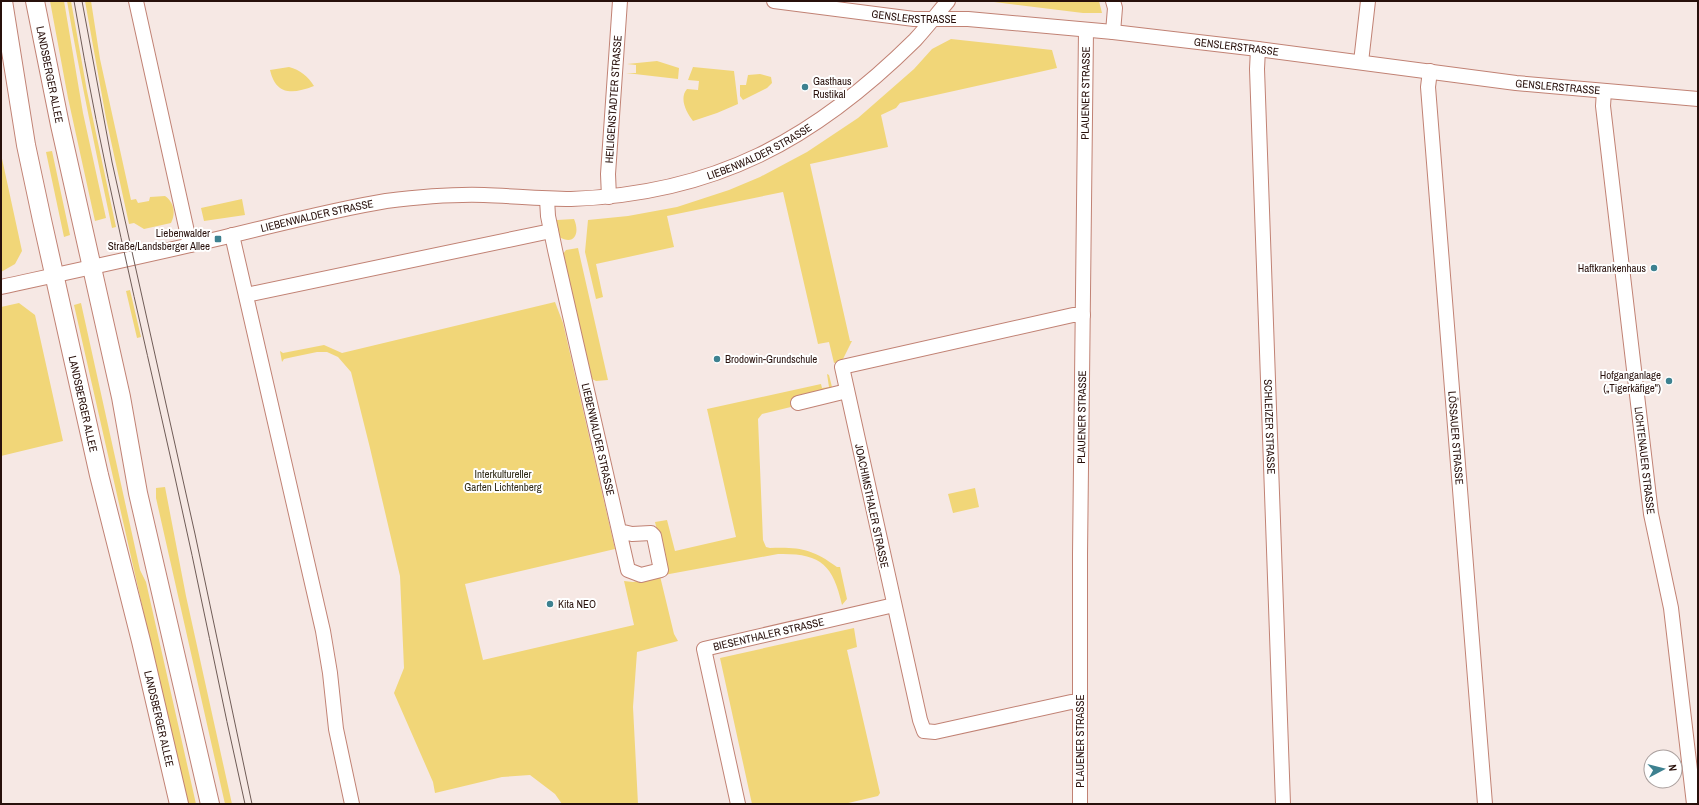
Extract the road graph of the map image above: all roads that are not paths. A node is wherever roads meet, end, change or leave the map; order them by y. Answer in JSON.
{"nodes":[{"id":1,"x":3,"y":1,"type":"edge"},
{"id":2,"x":35,"y":1,"type":"edge"},
{"id":3,"x":136,"y":1,"type":"edge"},
{"id":4,"x":620,"y":1,"type":"edge"},
{"id":5,"x":774,"y":1,"type":"edge"},
{"id":6,"x":948,"y":1,"type":"edge"},
{"id":7,"x":1113,"y":1,"type":"edge"},
{"id":8,"x":1368,"y":1,"type":"edge"},
{"id":9,"x":932,"y":18,"type":"junction"},
{"id":10,"x":1086,"y":30,"type":"junction"},
{"id":11,"x":1113,"y":32,"type":"junction"},
{"id":12,"x":1258,"y":49,"type":"junction"},
{"id":13,"x":1361,"y":62,"type":"junction"},
{"id":14,"x":1430,"y":71,"type":"junction"},
{"id":15,"x":1604,"y":91,"type":"junction"},
{"id":16,"x":1698,"y":99,"type":"edge"},
{"id":17,"x":609,"y":197,"type":"junction"},
{"id":18,"x":548,"y":199,"type":"junction"},
{"id":19,"x":551,"y":231,"type":"junction"},
{"id":20,"x":232,"y":235,"type":"junction"},
{"id":21,"x":190,"y":244,"type":"junction"},
{"id":22,"x":92,"y":267,"type":"junction"},
{"id":23,"x":54,"y":276,"type":"junction"},
{"id":24,"x":1,"y":287,"type":"edge"},
{"id":25,"x":246,"y":295,"type":"junction"},
{"id":26,"x":1083,"y":315,"type":"junction"},
{"id":27,"x":847,"y":391,"type":"junction"},
{"id":28,"x":798,"y":403,"type":"dead end"},
{"id":29,"x":619,"y":531,"type":"dead end"},
{"id":30,"x":894,"y":605,"type":"junction"},
{"id":31,"x":1080,"y":702,"type":"junction"},
{"id":32,"x":178,"y":804,"type":"edge"},
{"id":33,"x":210,"y":804,"type":"edge"},
{"id":34,"x":352,"y":804,"type":"edge"},
{"id":35,"x":738,"y":804,"type":"edge"},
{"id":36,"x":1080,"y":804,"type":"edge"},
{"id":37,"x":1283,"y":804,"type":"edge"},
{"id":38,"x":1485,"y":804,"type":"edge"},
{"id":39,"x":1694,"y":804,"type":"edge"}],
"edges":[{"from":1,"to":23,"type":"main road","name":"LANDSBERGER ALLEE"},
{"from":2,"to":22,"type":"main road","name":"LANDSBERGER ALLEE"},
{"from":3,"to":21,"type":"street"},
{"from":4,"to":17,"type":"street","name":"HEILIGENSTADTER STRASSE"},
{"from":5,"to":9,"type":"street","name":"GENSLERSTRASSE"},
{"from":6,"to":9,"type":"street","name":"LIEBENWALDER STRASSE"},
{"from":7,"to":11,"type":"street"},
{"from":8,"to":13,"type":"street"},
{"from":9,"to":10,"type":"street","name":"GENSLERSTRASSE"},
{"from":9,"to":17,"type":"street","name":"LIEBENWALDER STRASSE"},
{"from":10,"to":11,"type":"street","name":"GENSLERSTRASSE"},
{"from":10,"to":26,"type":"street","name":"PLAUENER STRASSE"},
{"from":11,"to":12,"type":"street","name":"GENSLERSTRASSE"},
{"from":12,"to":13,"type":"street","name":"GENSLERSTRASSE"},
{"from":12,"to":37,"type":"street","name":"SCHLEIZER STRASSE"},
{"from":13,"to":14,"type":"street","name":"GENSLERSTRASSE"},
{"from":14,"to":15,"type":"street","name":"GENSLERSTRASSE"},
{"from":14,"to":38,"type":"street","name":"LÖSSAUER STRASSE"},
{"from":15,"to":16,"type":"street","name":"GENSLERSTRASSE"},
{"from":15,"to":39,"type":"street","name":"LICHTENAUER STRASSE"},
{"from":17,"to":18,"type":"street","name":"LIEBENWALDER STRASSE"},
{"from":18,"to":19,"type":"street","name":"LIEBENWALDER STRASSE"},
{"from":18,"to":20,"type":"street","name":"LIEBENWALDER STRASSE"},
{"from":19,"to":25,"type":"street"},
{"from":19,"to":29,"type":"street","name":"LIEBENWALDER STRASSE"},
{"from":20,"to":21,"type":"street","name":"LIEBENWALDER STRASSE"},
{"from":20,"to":25,"type":"street"},
{"from":21,"to":22,"type":"street","name":"LIEBENWALDER STRASSE"},
{"from":22,"to":23,"type":"street","name":"LIEBENWALDER STRASSE"},
{"from":22,"to":33,"type":"main road","name":"LANDSBERGER ALLEE"},
{"from":23,"to":24,"type":"street","name":"LIEBENWALDER STRASSE"},
{"from":23,"to":32,"type":"main road","name":"LANDSBERGER ALLEE"},
{"from":25,"to":34,"type":"street"},
{"from":26,"to":27,"type":"street","name":"JOACHIMSTHALER STRASSE"},
{"from":26,"to":31,"type":"street","name":"PLAUENER STRASSE"},
{"from":27,"to":28,"type":"street"},
{"from":27,"to":30,"type":"street","name":"JOACHIMSTHALER STRASSE"},
{"from":30,"to":31,"type":"street","name":"JOACHIMSTHALER STRASSE"},
{"from":30,"to":35,"type":"street","name":"BIESENTHALER STRASSE"},
{"from":31,"to":36,"type":"street","name":"PLAUENER STRASSE"}]}
